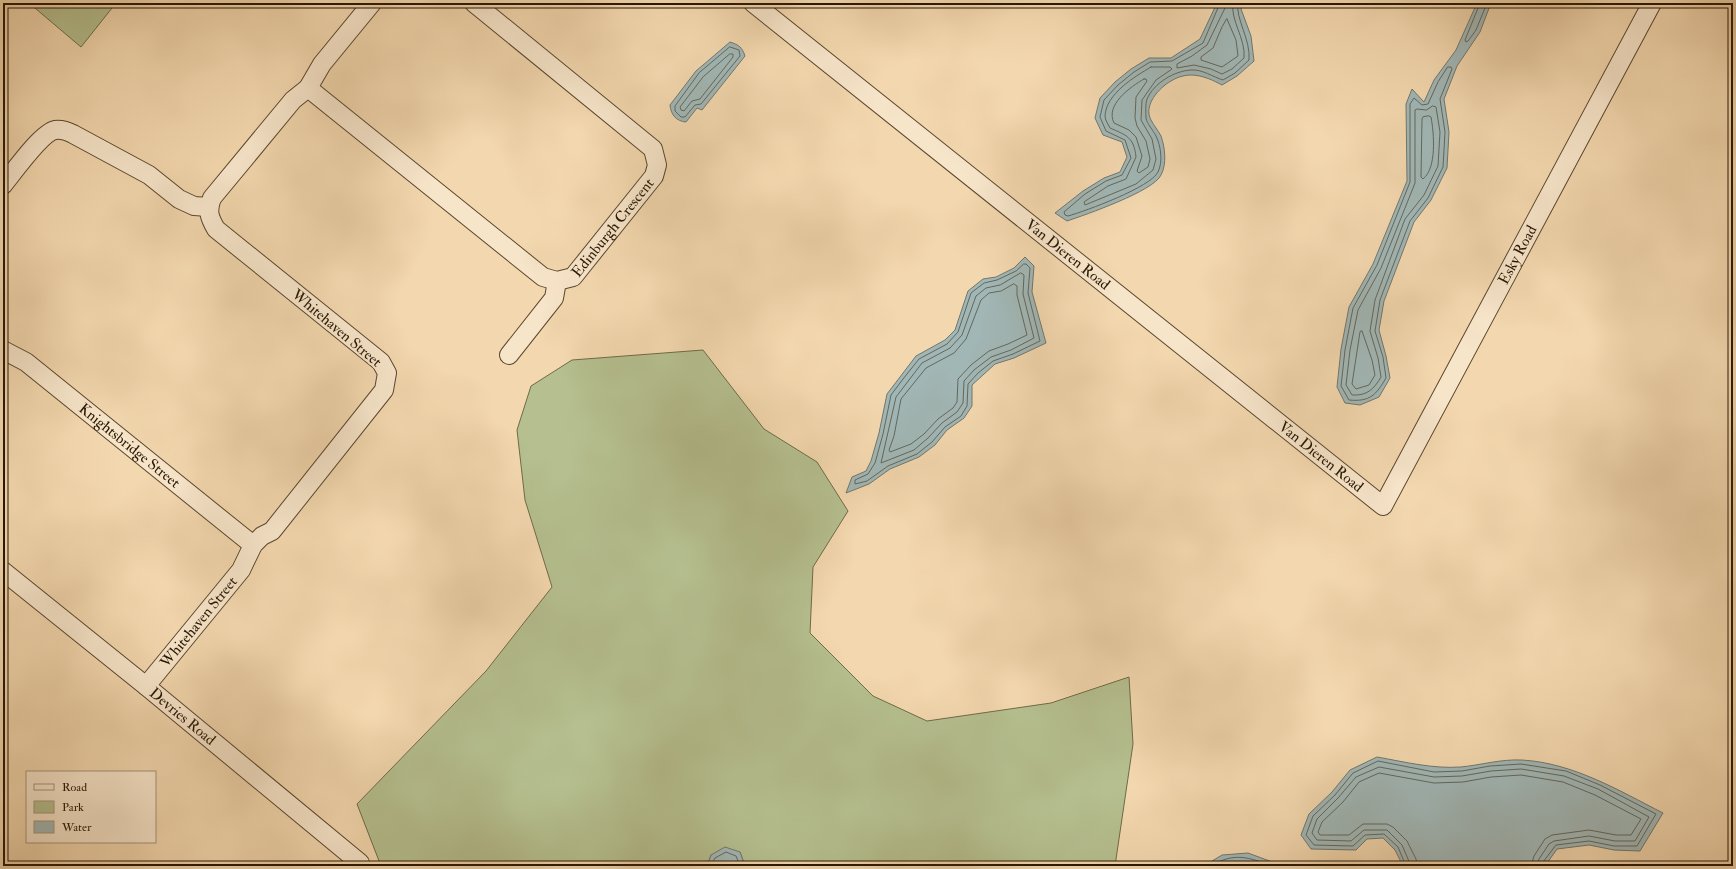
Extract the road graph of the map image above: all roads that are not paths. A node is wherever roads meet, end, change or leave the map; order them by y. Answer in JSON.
{"nodes":[{"id":1,"x":372,"y":3,"type":"edge"},
{"id":2,"x":474,"y":3,"type":"edge"},
{"id":3,"x":753,"y":3,"type":"edge"},
{"id":4,"x":1652,"y":3,"type":"edge"},
{"id":5,"x":308,"y":88,"type":"junction"},
{"id":6,"x":3,"y":185,"type":"edge"},
{"id":7,"x":209,"y":207,"type":"junction"},
{"id":8,"x":556,"y":281,"type":"junction"},
{"id":9,"x":3,"y":350,"type":"edge"},
{"id":10,"x":509,"y":355,"type":"dead end"},
{"id":11,"x":1384,"y":506,"type":"joint"},
{"id":12,"x":253,"y":545,"type":"junction"},
{"id":13,"x":3,"y":571,"type":"edge"},
{"id":14,"x":146,"y":686,"type":"junction"},
{"id":15,"x":360,"y":862,"type":"dead end"}],
"edges":[{"from":1,"to":5,"type":"street"},
{"from":2,"to":8,"type":"street","name":"Edinburgh Crescent"},
{"from":3,"to":11,"type":"street","name":"Van Dieren Road"},
{"from":4,"to":11,"type":"street","name":"Esky Road"},
{"from":5,"to":7,"type":"street"},
{"from":5,"to":8,"type":"street","name":"Edinburgh Crescent"},
{"from":6,"to":7,"type":"street"},
{"from":7,"to":12,"type":"street","name":"Whitehaven Street"},
{"from":8,"to":10,"type":"street"},
{"from":9,"to":12,"type":"street","name":"Knightsbridge Street"},
{"from":12,"to":14,"type":"street","name":"Whitehaven Street"},
{"from":13,"to":14,"type":"street","name":"Devries Road"},
{"from":14,"to":15,"type":"street","name":"Devries Road"}]}
